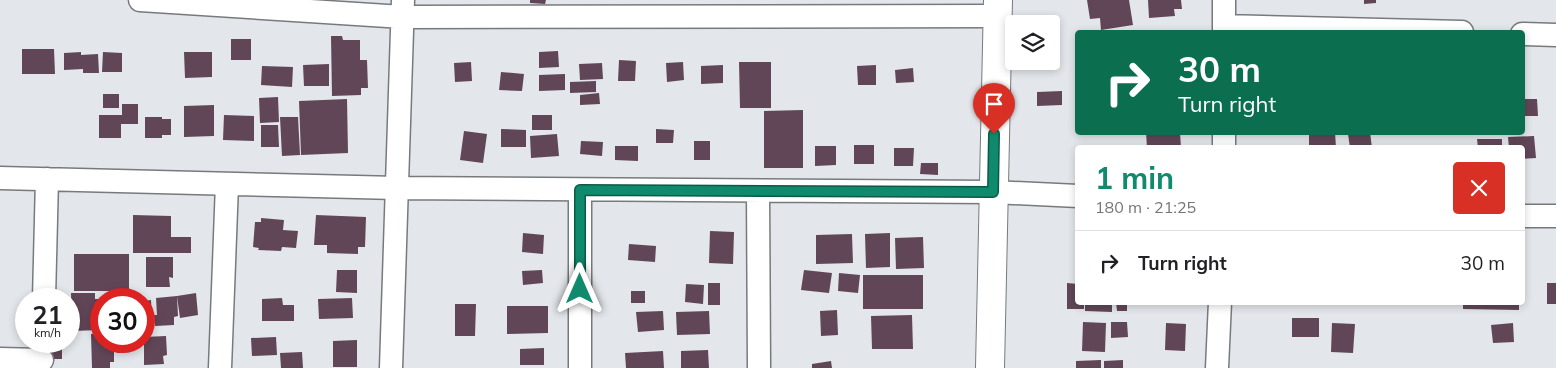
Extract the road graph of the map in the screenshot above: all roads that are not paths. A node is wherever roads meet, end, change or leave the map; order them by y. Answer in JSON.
{"nodes":[{"id":1,"x":140,"y":0,"type":"edge"},
{"id":2,"x":1224,"y":0,"type":"edge"},
{"id":3,"x":997,"y":8,"type":"edge"},
{"id":4,"x":403,"y":9,"type":"edge"},
{"id":5,"x":1224,"y":29,"type":"edge"},
{"id":6,"x":1303,"y":30,"type":"edge"},
{"id":7,"x":1525,"y":34,"type":"edge"},
{"id":8,"x":1556,"y":35,"type":"edge"},
{"id":9,"x":0,"y":178,"type":"edge"},
{"id":10,"x":47,"y":179,"type":"junction"},
{"id":11,"x":227,"y":184,"type":"junction"},
{"id":12,"x":397,"y":188,"type":"junction"},
{"id":13,"x":580,"y":190,"type":"junction"},
{"id":14,"x":758,"y":191,"type":"junction"},
{"id":15,"x":993,"y":192,"type":"junction"},
{"id":16,"x":1075,"y":196,"type":"edge"},
{"id":17,"x":1525,"y":216,"type":"edge"},
{"id":18,"x":1556,"y":216,"type":"edge"},
{"id":19,"x":44,"y":288,"type":"edge"},
{"id":20,"x":1220,"y":305,"type":"edge"},
{"id":21,"x":42,"y":356,"type":"edge"},
{"id":22,"x":0,"y":359,"type":"edge"},
{"id":23,"x":220,"y":368,"type":"edge"},
{"id":24,"x":390,"y":368,"type":"edge"},
{"id":25,"x":580,"y":368,"type":"edge"},
{"id":26,"x":758,"y":368,"type":"edge"},
{"id":27,"x":990,"y":368,"type":"edge"},
{"id":28,"x":1217,"y":368,"type":"edge"}],
"edges":[{"from":1,"to":4,"type":"street"},
{"from":2,"to":5,"type":"street"},
{"from":3,"to":4,"type":"street"},
{"from":3,"to":15,"type":"street"},
{"from":4,"to":12,"type":"street"},
{"from":5,"to":6,"type":"street"},
{"from":7,"to":8,"type":"street"},
{"from":9,"to":10,"type":"street"},
{"from":10,"to":11,"type":"street"},
{"from":10,"to":19,"type":"street"},
{"from":11,"to":12,"type":"street"},
{"from":11,"to":23,"type":"street"},
{"from":12,"to":13,"type":"street"},
{"from":12,"to":24,"type":"street"},
{"from":13,"to":14,"type":"street"},
{"from":13,"to":25,"type":"street"},
{"from":14,"to":15,"type":"street"},
{"from":14,"to":26,"type":"street"},
{"from":15,"to":16,"type":"street"},
{"from":15,"to":27,"type":"street"},
{"from":17,"to":18,"type":"street"},
{"from":20,"to":28,"type":"street"},
{"from":21,"to":22,"type":"street"}]}
